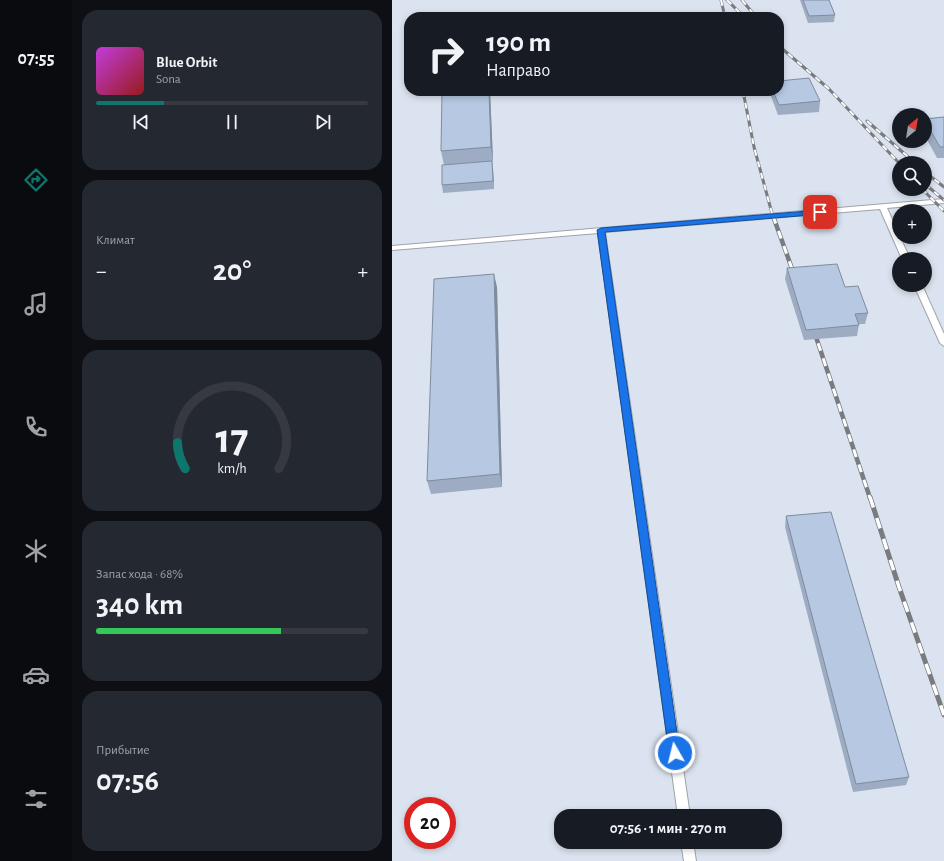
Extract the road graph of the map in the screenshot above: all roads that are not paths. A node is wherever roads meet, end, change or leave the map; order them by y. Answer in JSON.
{"nodes":[{"id":1,"x":944,"y":201,"type":"edge"},
{"id":2,"x":883,"y":206,"type":"junction"},
{"id":3,"x":601,"y":230,"type":"junction"},
{"id":4,"x":392,"y":248,"type":"edge"},
{"id":5,"x":903,"y":252,"type":"edge"},
{"id":6,"x":921,"y":292,"type":"edge"},
{"id":7,"x":944,"y":343,"type":"edge"},
{"id":8,"x":683,"y":809,"type":"edge"},
{"id":9,"x":688,"y":849,"type":"edge"},
{"id":10,"x":690,"y":861,"type":"edge"}],
"edges":[{"from":1,"to":2,"type":"lane"},
{"from":2,"to":3,"type":"lane"},
{"from":2,"to":5,"type":"lane"},
{"from":3,"to":4,"type":"lane"},
{"from":3,"to":8,"type":"lane"},
{"from":6,"to":7,"type":"lane"},
{"from":9,"to":10,"type":"lane"}]}
